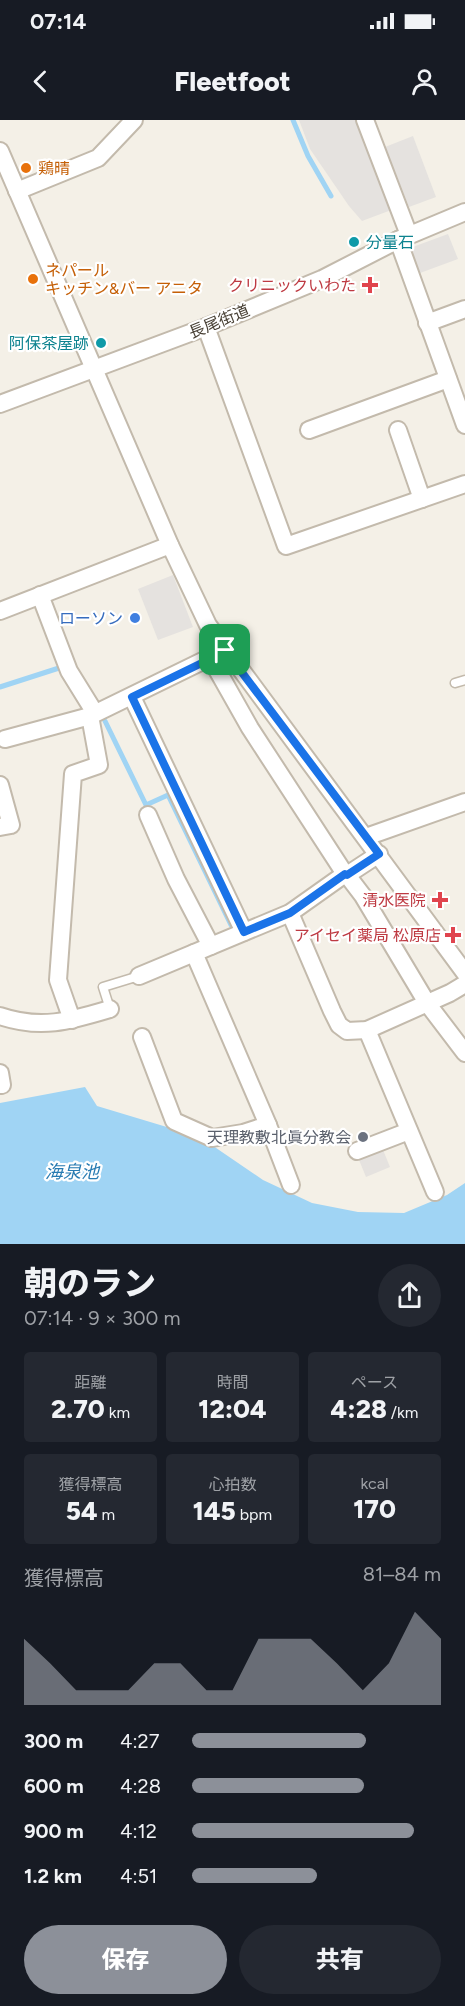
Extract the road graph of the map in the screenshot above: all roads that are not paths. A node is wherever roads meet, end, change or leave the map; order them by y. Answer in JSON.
{"nodes":[{"id":1,"x":134,"y":120,"type":"edge"},
{"id":2,"x":365,"y":120,"type":"edge"},
{"id":3,"x":0,"y":151,"type":"edge"},
{"id":4,"x":9,"y":182,"type":"edge"},
{"id":5,"x":465,"y":212,"type":"edge"},
{"id":6,"x":403,"y":237,"type":"junction"},
{"id":7,"x":465,"y":309,"type":"edge"},
{"id":8,"x":427,"y":323,"type":"junction"},
{"id":9,"x":206,"y":327,"type":"junction"},
{"id":10,"x":95,"y":369,"type":"junction"},
{"id":11,"x":448,"y":379,"type":"junction"},
{"id":12,"x":0,"y":404,"type":"edge"},
{"id":13,"x":465,"y":425,"type":"edge"},
{"id":14,"x":309,"y":430,"type":"dead end"},
{"id":15,"x":398,"y":430,"type":"dead end"},
{"id":16,"x":465,"y":484,"type":"edge"},
{"id":17,"x":422,"y":499,"type":"junction"},
{"id":18,"x":170,"y":545,"type":"junction"},
{"id":19,"x":40,"y":595,"type":"junction"},
{"id":20,"x":0,"y":611,"type":"edge"},
{"id":21,"x":218,"y":654,"type":"junction"},
{"id":22,"x":465,"y":680,"type":"edge"},
{"id":23,"x":455,"y":683,"type":"dead end"},
{"id":24,"x":132,"y":697,"type":"junction"},
{"id":25,"x":92,"y":715,"type":"junction"},
{"id":26,"x":5,"y":738,"type":"dead end"},
{"id":27,"x":0,"y":785,"type":"edge"},
{"id":28,"x":465,"y":802,"type":"edge"},
{"id":29,"x":148,"y":815,"type":"dead end"},
{"id":30,"x":0,"y":827,"type":"edge"},
{"id":31,"x":366,"y":837,"type":"junction"},
{"id":32,"x":379,"y":854,"type":"junction"},
{"id":33,"x":346,"y":874,"type":"junction"},
{"id":34,"x":290,"y":913,"type":"junction"},
{"id":35,"x":244,"y":932,"type":"junction"},
{"id":36,"x":211,"y":946,"type":"junction"},
{"id":37,"x":194,"y":953,"type":"junction"},
{"id":38,"x":465,"y":973,"type":"edge"},
{"id":39,"x":139,"y":976,"type":"joint"},
{"id":40,"x":465,"y":984,"type":"edge"},
{"id":41,"x":427,"y":1003,"type":"junction"},
{"id":42,"x":110,"y":1009,"type":"joint"},
{"id":43,"x":0,"y":1016,"type":"edge"},
{"id":44,"x":72,"y":1020,"type":"junction"},
{"id":45,"x":367,"y":1030,"type":"junction"},
{"id":46,"x":142,"y":1038,"type":"dead end"},
{"id":47,"x":465,"y":1053,"type":"edge"},
{"id":48,"x":0,"y":1073,"type":"edge"},
{"id":49,"x":0,"y":1085,"type":"edge"},
{"id":50,"x":268,"y":1125,"type":"junction"},
{"id":51,"x":409,"y":1131,"type":"junction"},
{"id":52,"x":357,"y":1151,"type":"dead end"},
{"id":53,"x":291,"y":1185,"type":"dead end"},
{"id":54,"x":435,"y":1192,"type":"dead end"}],
"edges":[{"from":1,"to":4,"type":"street"},
{"from":2,"to":6,"type":"street"},
{"from":3,"to":4,"type":"street"},
{"from":4,"to":10,"type":"street"},
{"from":5,"to":6,"type":"street","name":"長尾街道"},
{"from":6,"to":8,"type":"street"},
{"from":6,"to":9,"type":"street","name":"長尾街道"},
{"from":7,"to":8,"type":"street"},
{"from":8,"to":11,"type":"street"},
{"from":9,"to":10,"type":"street","name":"長尾街道"},
{"from":9,"to":17,"type":"street"},
{"from":10,"to":12,"type":"street","name":"長尾街道"},
{"from":10,"to":18,"type":"street"},
{"from":11,"to":13,"type":"street"},
{"from":11,"to":14,"type":"street"},
{"from":15,"to":17,"type":"street"},
{"from":16,"to":17,"type":"street"},
{"from":18,"to":19,"type":"street"},
{"from":18,"to":21,"type":"street"},
{"from":19,"to":20,"type":"street"},
{"from":19,"to":25,"type":"street"},
{"from":21,"to":24,"type":"street"},
{"from":21,"to":31,"type":"street"},
{"from":21,"to":33,"type":"street"},
{"from":22,"to":23,"type":"lane"},
{"from":24,"to":25,"type":"street"},
{"from":24,"to":35,"type":"street"},
{"from":25,"to":26,"type":"street"},
{"from":25,"to":44,"type":"street"},
{"from":27,"to":30,"type":"street"},
{"from":28,"to":31,"type":"street"},
{"from":29,"to":36,"type":"street"},
{"from":31,"to":32,"type":"street"},
{"from":32,"to":33,"type":"street"},
{"from":32,"to":38,"type":"street"},
{"from":33,"to":34,"type":"street"},
{"from":33,"to":41,"type":"street"},
{"from":34,"to":35,"type":"street"},
{"from":34,"to":45,"type":"street"},
{"from":35,"to":36,"type":"street"},
{"from":36,"to":37,"type":"street"},
{"from":37,"to":39,"type":"street"},
{"from":37,"to":50,"type":"street"},
{"from":39,"to":42,"type":"lane"},
{"from":40,"to":41,"type":"street"},
{"from":41,"to":45,"type":"street"},
{"from":41,"to":47,"type":"street"},
{"from":42,"to":44,"type":"street"},
{"from":43,"to":44,"type":"street"},
{"from":45,"to":51,"type":"street"},
{"from":46,"to":50,"type":"street"},
{"from":48,"to":49,"type":"street"},
{"from":50,"to":53,"type":"street"},
{"from":51,"to":52,"type":"street"},
{"from":51,"to":54,"type":"street"}]}
